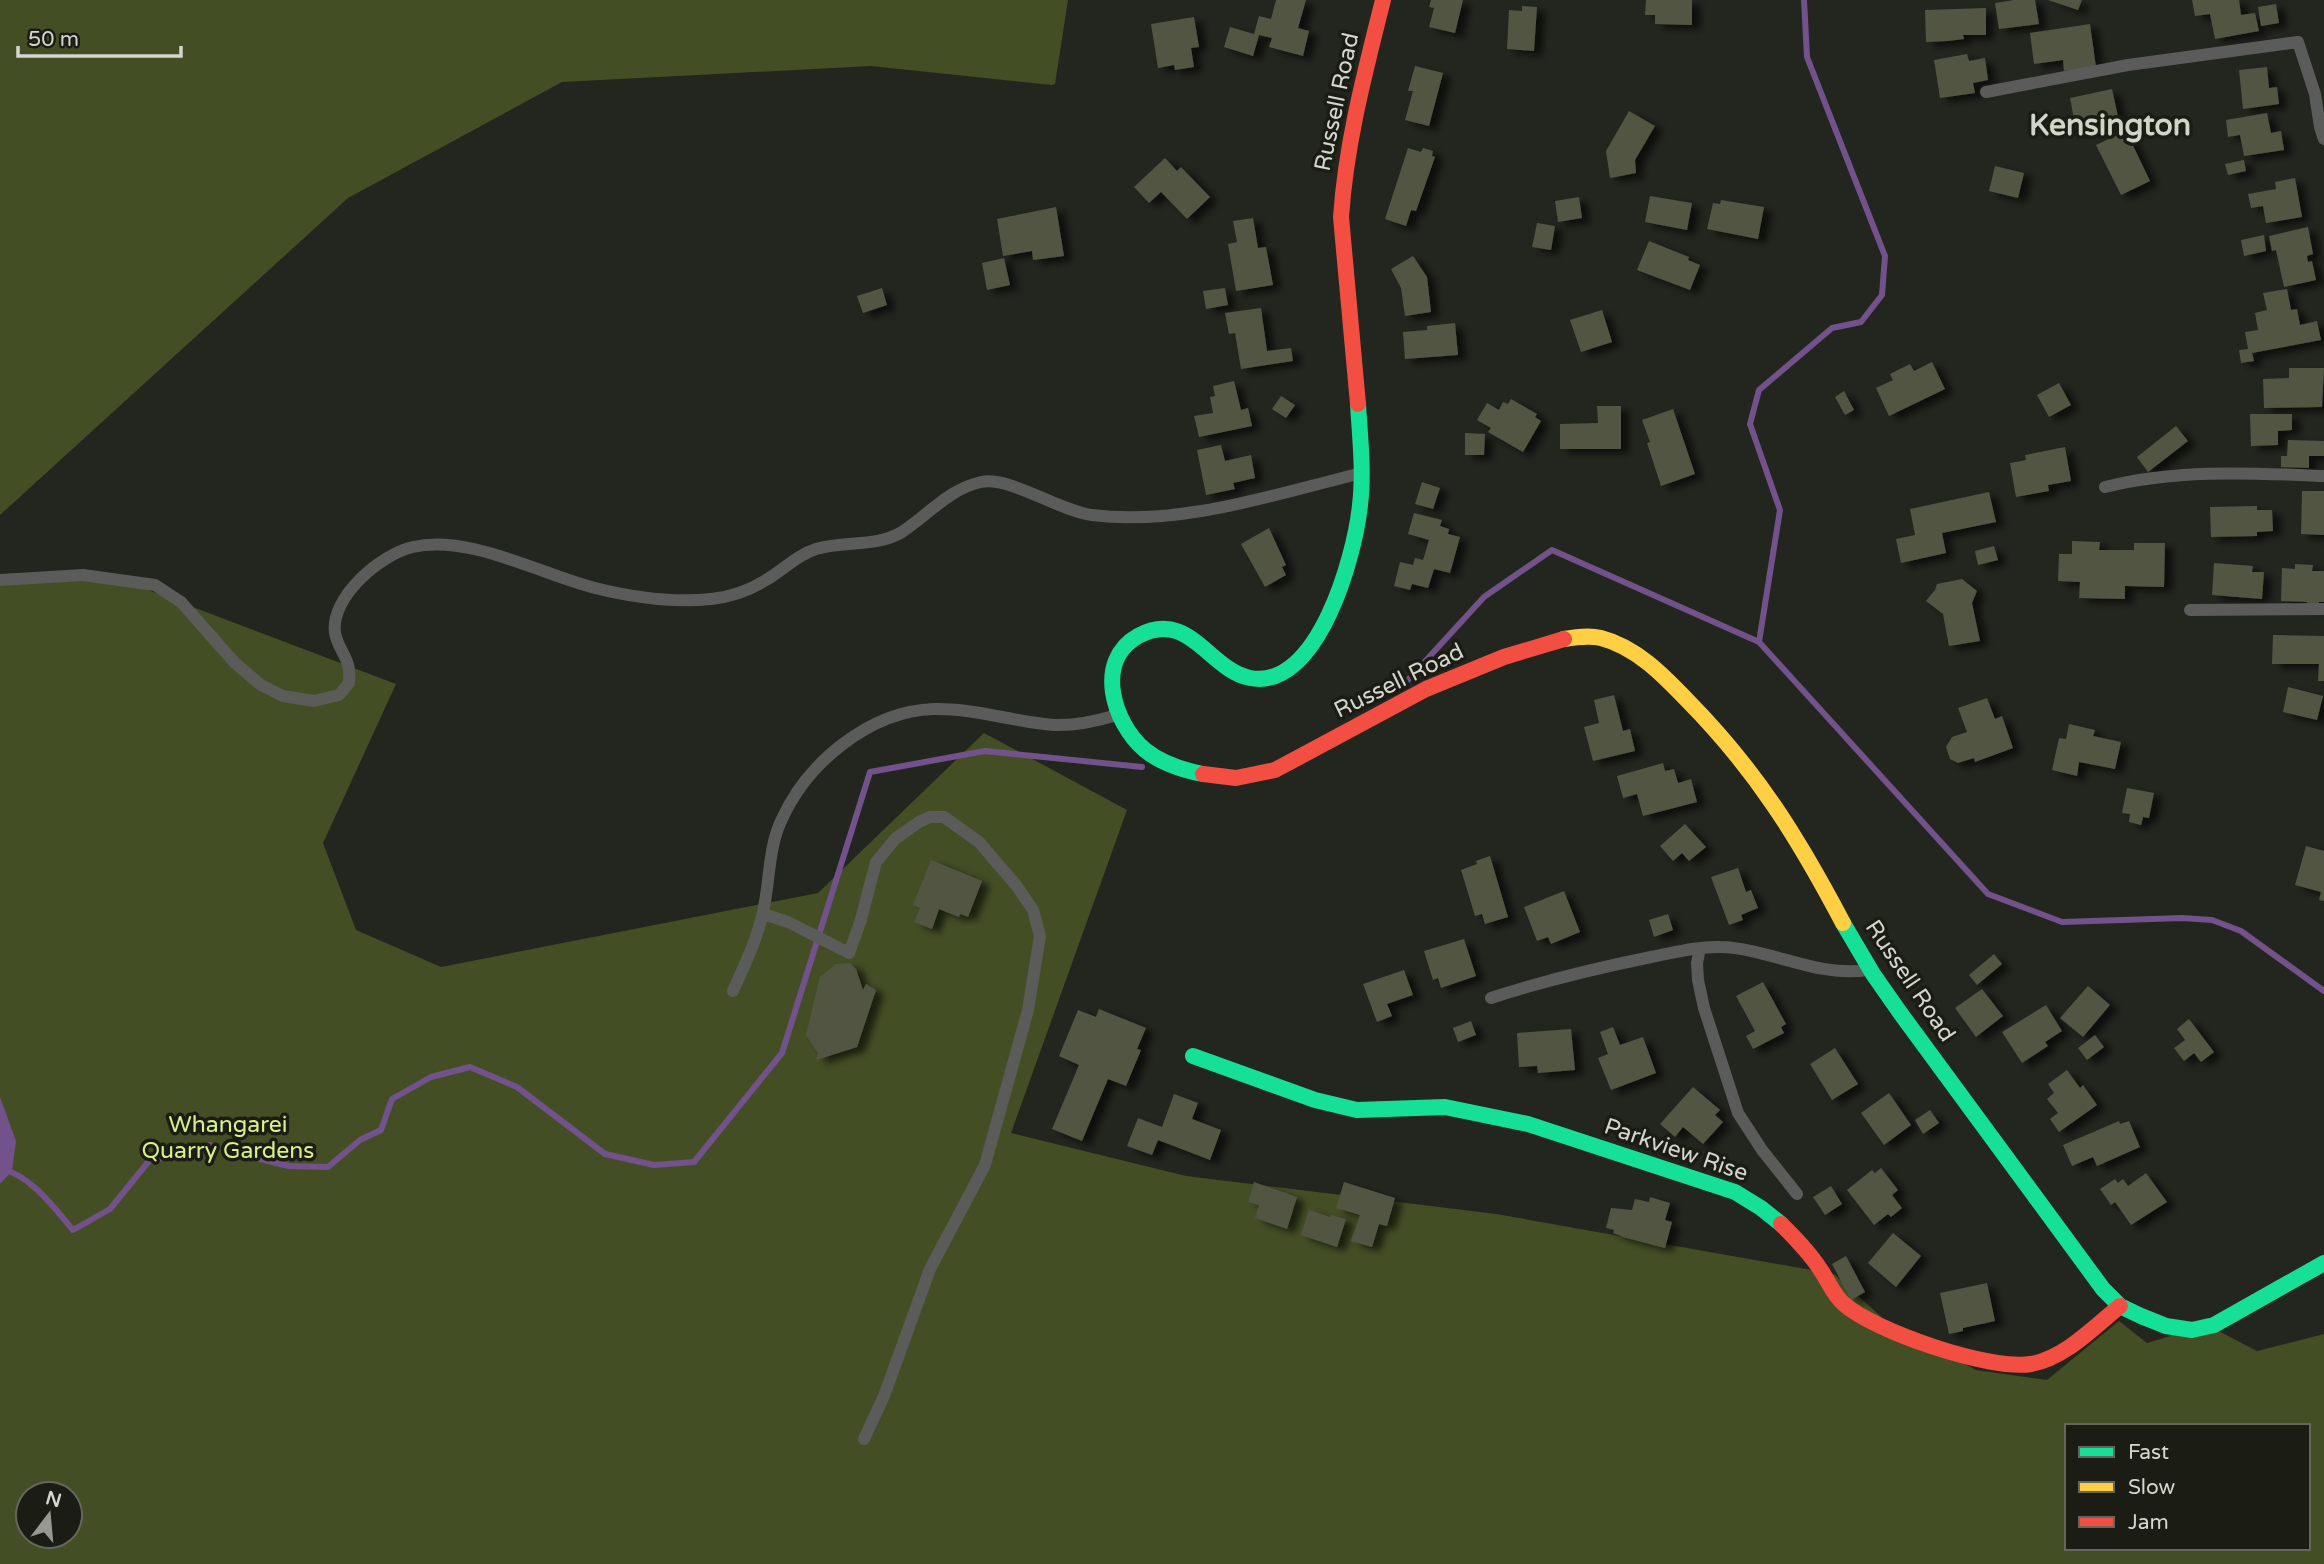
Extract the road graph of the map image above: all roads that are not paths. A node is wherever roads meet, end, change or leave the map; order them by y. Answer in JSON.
{"nodes":[{"id":1,"x":1383,"y":0,"type":"edge"},
{"id":2,"x":1986,"y":92,"type":"dead end"},
{"id":3,"x":2324,"y":139,"type":"edge"},
{"id":4,"x":1362,"y":473,"type":"junction"},
{"id":5,"x":2324,"y":476,"type":"edge"},
{"id":6,"x":2105,"y":487,"type":"dead end"},
{"id":7,"x":0,"y":580,"type":"edge"},
{"id":8,"x":2324,"y":609,"type":"edge"},
{"id":9,"x":2190,"y":610,"type":"dead end"},
{"id":10,"x":1117,"y":715,"type":"junction"},
{"id":11,"x":763,"y":914,"type":"junction"},
{"id":12,"x":1700,"y":948,"type":"junction"},
{"id":13,"x":1870,"y":970,"type":"junction"},
{"id":14,"x":733,"y":991,"type":"dead end"},
{"id":15,"x":1490,"y":998,"type":"dead end"},
{"id":16,"x":1193,"y":1056,"type":"dead end"},
{"id":17,"x":1797,"y":1194,"type":"dead end"},
{"id":18,"x":2324,"y":1263,"type":"edge"},
{"id":19,"x":2120,"y":1306,"type":"junction"},
{"id":20,"x":864,"y":1439,"type":"dead end"}],
"edges":[{"from":1,"to":4,"type":"street","name":"Russell Road"},
{"from":2,"to":3,"type":"lane"},
{"from":4,"to":7,"type":"lane"},
{"from":4,"to":10,"type":"street","name":"Russell Road"},
{"from":5,"to":6,"type":"lane"},
{"from":8,"to":9,"type":"lane"},
{"from":10,"to":11,"type":"lane"},
{"from":10,"to":13,"type":"street","name":"Russell Road"},
{"from":11,"to":14,"type":"lane"},
{"from":11,"to":20,"type":"lane"},
{"from":12,"to":13,"type":"lane"},
{"from":12,"to":15,"type":"lane"},
{"from":12,"to":17,"type":"lane"},
{"from":13,"to":19,"type":"street","name":"Russell Road"},
{"from":16,"to":19,"type":"street","name":"Parkview Rise"},
{"from":18,"to":19,"type":"street","name":"Russell Road"}]}
